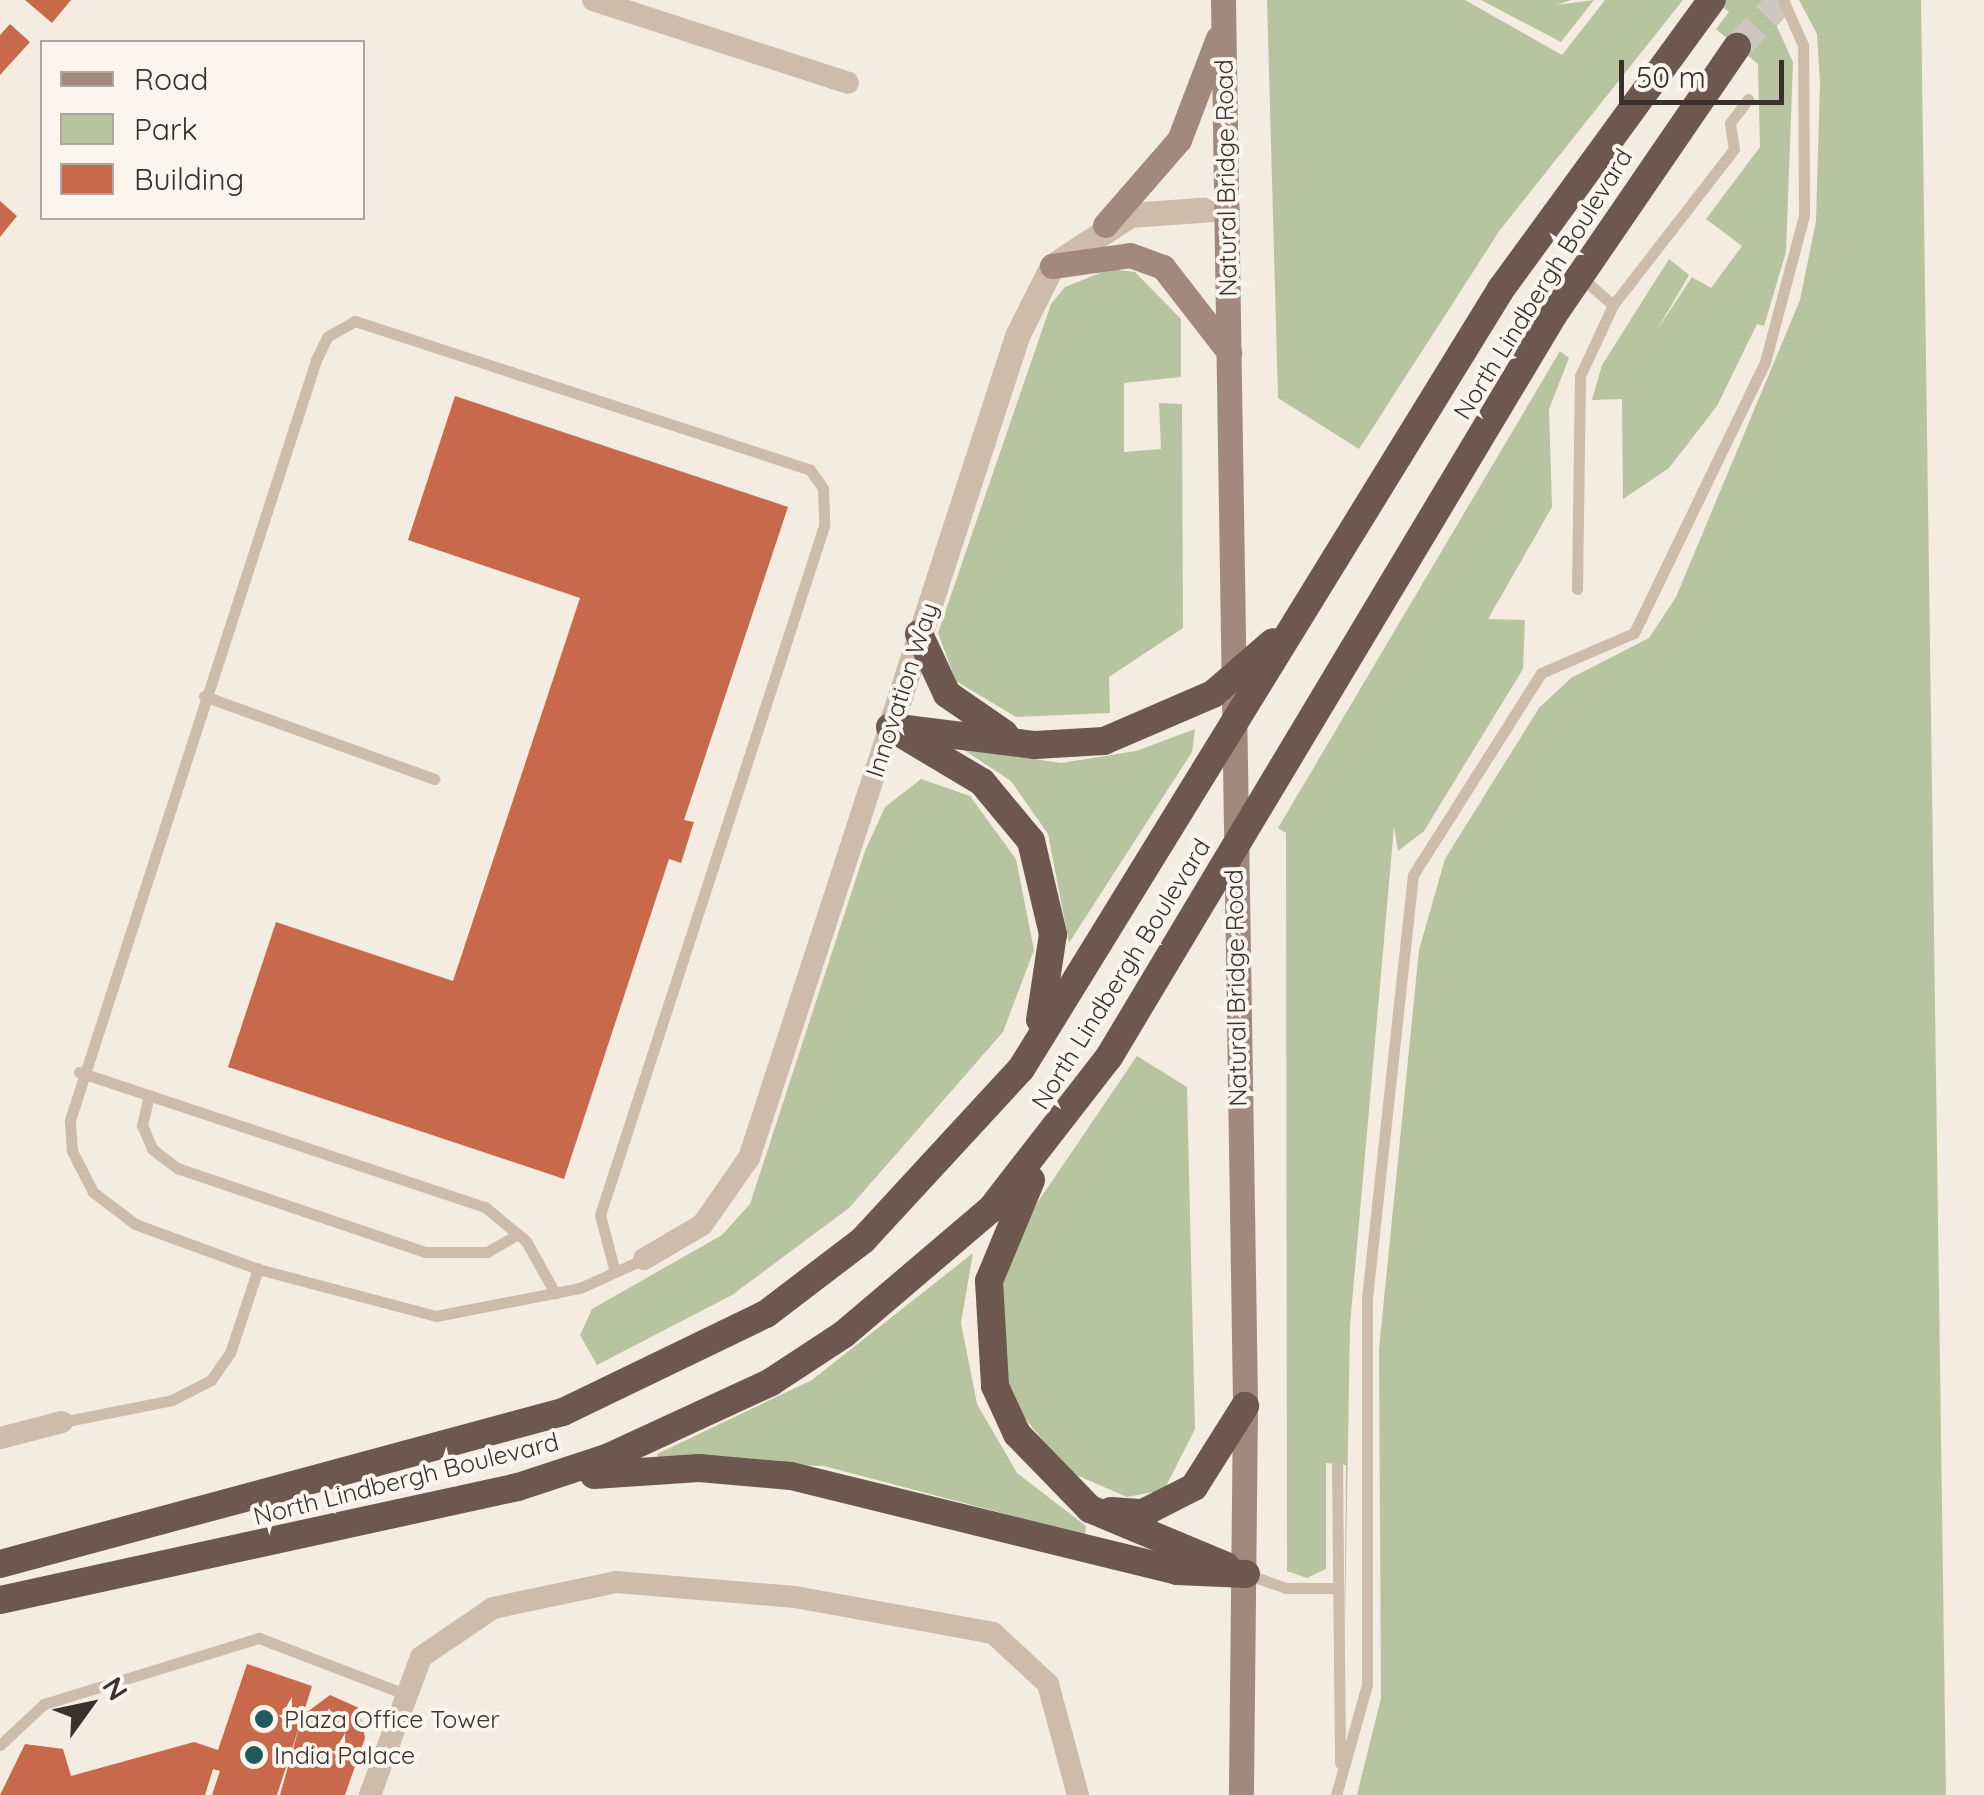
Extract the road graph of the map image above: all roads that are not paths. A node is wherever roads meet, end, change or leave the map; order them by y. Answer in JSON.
{"nodes":[{"id":1,"x":593,"y":0,"type":"edge"},
{"id":2,"x":1712,"y":0,"type":"edge"},
{"id":3,"x":1782,"y":0,"type":"edge"},
{"id":4,"x":1223,"y":12,"type":"edge"},
{"id":5,"x":1738,"y":47,"type":"tunnel mouth"},
{"id":6,"x":848,"y":83,"type":"dead end"},
{"id":7,"x":1748,"y":99,"type":"dead end"},
{"id":8,"x":1227,"y":208,"type":"junction"},
{"id":9,"x":1105,"y":225,"type":"junction"},
{"id":10,"x":1052,"y":266,"type":"junction"},
{"id":11,"x":1579,"y":276,"type":"junction"},
{"id":12,"x":1613,"y":305,"type":"junction"},
{"id":13,"x":1229,"y":352,"type":"junction"},
{"id":14,"x":1577,"y":589,"type":"dead end"},
{"id":15,"x":1300,"y":614,"type":"junction"},
{"id":16,"x":920,"y":634,"type":"junction"},
{"id":17,"x":204,"y":696,"type":"junction"},
{"id":18,"x":890,"y":727,"type":"junction"},
{"id":19,"x":1035,"y":744,"type":"junction"},
{"id":20,"x":434,"y":779,"type":"dead end"},
{"id":21,"x":1021,"y":1069,"type":"junction"},
{"id":22,"x":79,"y":1072,"type":"junction"},
{"id":23,"x":149,"y":1095,"type":"junction"},
{"id":24,"x":1052,"y":1140,"type":"junction"},
{"id":25,"x":518,"y":1234,"type":"junction"},
{"id":26,"x":644,"y":1259,"type":"joint"},
{"id":27,"x":258,"y":1269,"type":"junction"},
{"id":28,"x":615,"y":1272,"type":"junction"},
{"id":29,"x":555,"y":1293,"type":"junction"},
{"id":30,"x":1245,"y":1406,"type":"junction"},
{"id":31,"x":62,"y":1422,"type":"joint"},
{"id":32,"x":0,"y":1438,"type":"edge"},
{"id":33,"x":1336,"y":1466,"type":"dead end"},
{"id":34,"x":518,"y":1486,"type":"junction"},
{"id":35,"x":1090,"y":1509,"type":"junction"},
{"id":36,"x":0,"y":1564,"type":"edge"},
{"id":37,"x":1246,"y":1574,"type":"junction"},
{"id":38,"x":1334,"y":1588,"type":"junction"},
{"id":39,"x":0,"y":1600,"type":"edge"},
{"id":40,"x":405,"y":1694,"type":"junction"},
{"id":41,"x":0,"y":1745,"type":"edge"},
{"id":42,"x":1341,"y":1767,"type":"junction"},
{"id":43,"x":370,"y":1795,"type":"edge"},
{"id":44,"x":1076,"y":1795,"type":"edge"},
{"id":45,"x":1241,"y":1795,"type":"edge"},
{"id":46,"x":1336,"y":1795,"type":"edge"}],
"edges":[{"from":1,"to":6,"type":"street"},
{"from":2,"to":15,"type":"highway","name":"North Lindbergh Boulevard"},
{"from":3,"to":42,"type":"lane"},
{"from":4,"to":8,"type":"main road","name":"Natural Bridge Road"},
{"from":4,"to":9,"type":"main road"},
{"from":5,"to":11,"type":"highway","name":"North Lindbergh Boulevard"},
{"from":7,"to":12,"type":"lane"},
{"from":8,"to":9,"type":"street","name":"Innovation Way"},
{"from":8,"to":13,"type":"main road","name":"Natural Bridge Road"},
{"from":9,"to":10,"type":"street","name":"Innovation Way"},
{"from":10,"to":13,"type":"main road"},
{"from":10,"to":16,"type":"street","name":"Innovation Way"},
{"from":11,"to":12,"type":"lane"},
{"from":11,"to":24,"type":"highway","name":"North Lindbergh Boulevard"},
{"from":12,"to":14,"type":"lane"},
{"from":13,"to":30,"type":"main road","name":"Natural Bridge Road"},
{"from":15,"to":19,"type":"highway"},
{"from":15,"to":21,"type":"highway","name":"North Lindbergh Boulevard"},
{"from":16,"to":18,"type":"street","name":"Innovation Way"},
{"from":16,"to":19,"type":"highway"},
{"from":17,"to":20,"type":"lane"},
{"from":17,"to":22,"type":"lane"},
{"from":17,"to":28,"type":"lane"},
{"from":18,"to":19,"type":"highway"},
{"from":18,"to":21,"type":"highway"},
{"from":18,"to":26,"type":"street","name":"Innovation Way"},
{"from":21,"to":36,"type":"highway","name":"North Lindbergh Boulevard"},
{"from":22,"to":23,"type":"lane"},
{"from":22,"to":27,"type":"lane"},
{"from":23,"to":25,"type":"lane"},
{"from":23,"to":25,"type":"lane"},
{"from":24,"to":34,"type":"highway","name":"North Lindbergh Boulevard"},
{"from":24,"to":35,"type":"highway"},
{"from":25,"to":29,"type":"lane"},
{"from":26,"to":28,"type":"lane"},
{"from":27,"to":29,"type":"lane"},
{"from":27,"to":31,"type":"lane"},
{"from":28,"to":29,"type":"lane"},
{"from":30,"to":35,"type":"highway"},
{"from":30,"to":37,"type":"main road","name":"Natural Bridge Road"},
{"from":31,"to":32,"type":"street"},
{"from":33,"to":38,"type":"lane"},
{"from":34,"to":37,"type":"highway"},
{"from":34,"to":39,"type":"highway","name":"North Lindbergh Boulevard"},
{"from":35,"to":37,"type":"highway"},
{"from":37,"to":38,"type":"lane"},
{"from":37,"to":45,"type":"main road","name":"Natural Bridge Road"},
{"from":38,"to":42,"type":"lane"},
{"from":40,"to":41,"type":"lane"},
{"from":40,"to":43,"type":"street"},
{"from":40,"to":44,"type":"street"},
{"from":42,"to":46,"type":"lane"}]}
